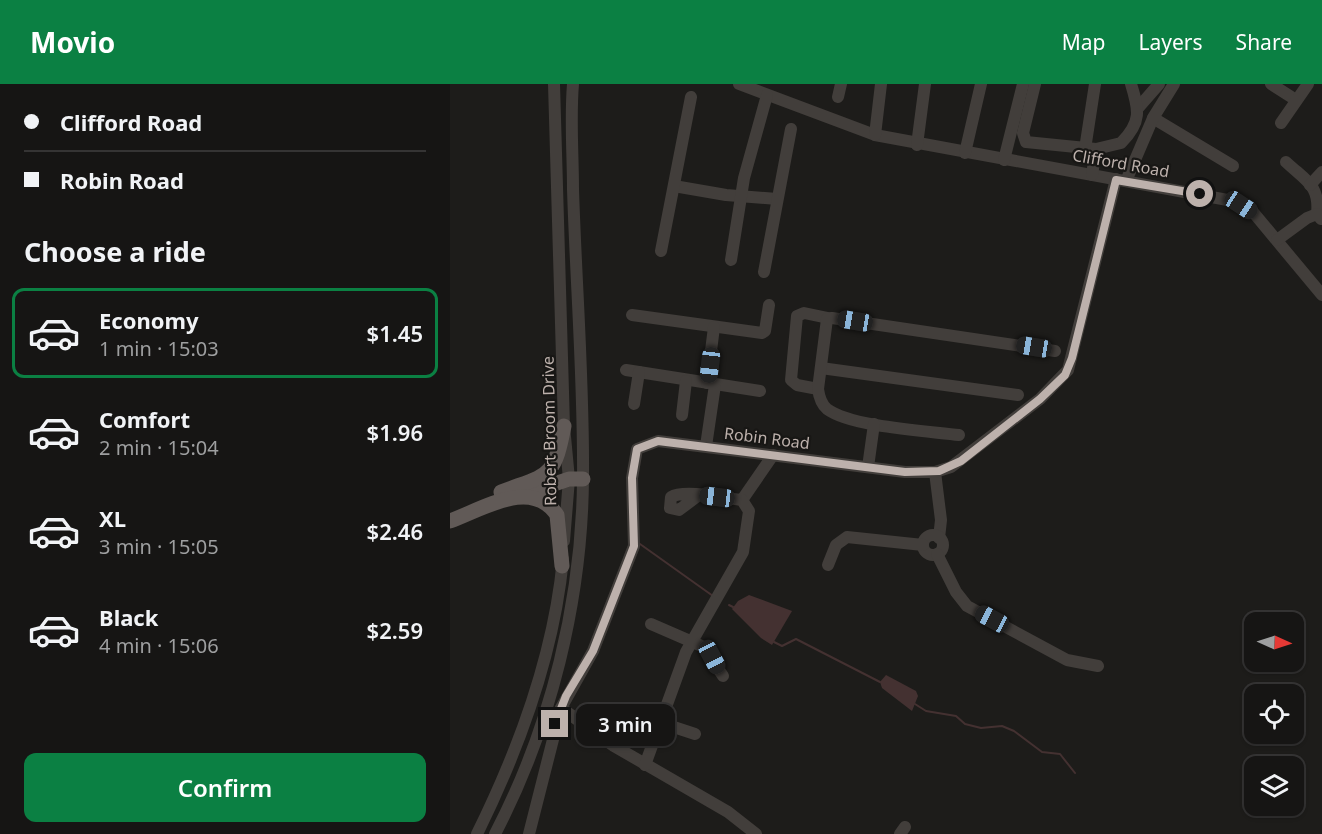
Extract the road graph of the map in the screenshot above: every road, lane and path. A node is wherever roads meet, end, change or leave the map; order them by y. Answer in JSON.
{"nodes":[{"id":1,"x":554,"y":84,"type":"edge"},
{"id":2,"x":573,"y":84,"type":"edge"},
{"id":3,"x":739,"y":84,"type":"edge"},
{"id":4,"x":881,"y":84,"type":"edge"},
{"id":5,"x":925,"y":84,"type":"edge"},
{"id":6,"x":981,"y":84,"type":"edge"},
{"id":7,"x":1023,"y":84,"type":"edge"},
{"id":8,"x":1035,"y":84,"type":"edge"},
{"id":9,"x":1095,"y":84,"type":"edge"},
{"id":10,"x":1131,"y":84,"type":"edge"},
{"id":11,"x":1159,"y":84,"type":"edge"},
{"id":12,"x":1174,"y":84,"type":"edge"},
{"id":13,"x":1271,"y":84,"type":"edge"},
{"id":14,"x":1308,"y":84,"type":"edge"},
{"id":15,"x":764,"y":94,"type":"junction"},
{"id":16,"x":691,"y":97,"type":"dead end"},
{"id":17,"x":1296,"y":100,"type":"junction"},
{"id":18,"x":1138,"y":108,"type":"junction"},
{"id":19,"x":1153,"y":118,"type":"junction"},
{"id":20,"x":1281,"y":123,"type":"dead end"},
{"id":21,"x":791,"y":129,"type":"dead end"},
{"id":22,"x":875,"y":135,"type":"junction"},
{"id":23,"x":917,"y":145,"type":"junction"},
{"id":24,"x":1090,"y":149,"type":"junction"},
{"id":25,"x":965,"y":153,"type":"junction"},
{"id":26,"x":1004,"y":160,"type":"junction"},
{"id":27,"x":1286,"y":162,"type":"dead end"},
{"id":28,"x":1233,"y":166,"type":"dead end"},
{"id":29,"x":1322,"y":172,"type":"edge"},
{"id":30,"x":1092,"y":175,"type":"junction"},
{"id":31,"x":1121,"y":180,"type":"junction"},
{"id":32,"x":1310,"y":185,"type":"junction"},
{"id":33,"x":674,"y":186,"type":"junction"},
{"id":34,"x":741,"y":195,"type":"junction"},
{"id":35,"x":777,"y":199,"type":"junction"},
{"id":36,"x":1320,"y":214,"type":"edge"},
{"id":37,"x":1277,"y":240,"type":"junction"},
{"id":38,"x":661,"y":251,"type":"dead end"},
{"id":39,"x":731,"y":260,"type":"dead end"},
{"id":40,"x":764,"y":272,"type":"dead end"},
{"id":41,"x":1322,"y":295,"type":"edge"},
{"id":42,"x":769,"y":304,"type":"dead end"},
{"id":43,"x":632,"y":315,"type":"dead end"},
{"id":44,"x":828,"y":318,"type":"junction"},
{"id":45,"x":714,"y":327,"type":"junction"},
{"id":46,"x":1054,"y":351,"type":"dead end"},
{"id":47,"x":821,"y":368,"type":"junction"},
{"id":48,"x":686,"y":381,"type":"junction"},
{"id":49,"x":711,"y":384,"type":"junction"},
{"id":50,"x":818,"y":388,"type":"junction"},
{"id":51,"x":760,"y":391,"type":"dead end"},
{"id":52,"x":1018,"y":395,"type":"dead end"},
{"id":53,"x":634,"y":404,"type":"dead end"},
{"id":54,"x":682,"y":415,"type":"dead end"},
{"id":55,"x":874,"y":424,"type":"junction"},
{"id":56,"x":564,"y":426,"type":"junction"},
{"id":57,"x":959,"y":435,"type":"dead end"},
{"id":58,"x":706,"y":446,"type":"junction"},
{"id":59,"x":773,"y":455,"type":"junction"},
{"id":60,"x":868,"y":467,"type":"junction"},
{"id":61,"x":934,"y":472,"type":"junction"},
{"id":62,"x":576,"y":474,"type":"junction"},
{"id":63,"x":545,"y":477,"type":"junction"},
{"id":64,"x":699,"y":495,"type":"dead end"},
{"id":65,"x":514,"y":497,"type":"junction"},
{"id":66,"x":742,"y":500,"type":"junction"},
{"id":67,"x":450,"y":512,"type":"edge"},
{"id":68,"x":450,"y":521,"type":"edge"},
{"id":69,"x":939,"y":538,"type":"junction"},
{"id":70,"x":923,"y":545,"type":"junction"},
{"id":71,"x":937,"y":554,"type":"junction"},
{"id":72,"x":828,"y":565,"type":"dead end"},
{"id":73,"x":562,"y":566,"type":"junction"},
{"id":74,"x":651,"y":624,"type":"dead end"},
{"id":75,"x":692,"y":641,"type":"junction"},
{"id":76,"x":1098,"y":666,"type":"dead end"},
{"id":77,"x":723,"y":676,"type":"dead end"},
{"id":78,"x":561,"y":708,"type":"junction"},
{"id":79,"x":619,"y":709,"type":"dead end"},
{"id":80,"x":660,"y":722,"type":"junction"},
{"id":81,"x":695,"y":734,"type":"dead end"},
{"id":82,"x":645,"y":765,"type":"junction"},
{"id":83,"x":477,"y":834,"type":"edge"},
{"id":84,"x":495,"y":834,"type":"edge"},
{"id":85,"x":529,"y":834,"type":"edge"},
{"id":86,"x":756,"y":834,"type":"edge"}],
"edges":[{"from":1,"to":56,"type":"street","name":"Robert Broom Drive"},
{"from":2,"to":62,"type":"street","name":"Robert Broom Drive"},
{"from":3,"to":15,"type":"street","name":"Clifford Road"},
{"from":4,"to":22,"type":"street"},
{"from":5,"to":23,"type":"street"},
{"from":6,"to":25,"type":"street"},
{"from":7,"to":26,"type":"street"},
{"from":8,"to":24,"type":"street"},
{"from":9,"to":24,"type":"street"},
{"from":10,"to":18,"type":"street"},
{"from":11,"to":18,"type":"street"},
{"from":12,"to":19,"type":"street","name":"Robin Road"},
{"from":13,"to":17,"type":"street"},
{"from":14,"to":17,"type":"street"},
{"from":15,"to":22,"type":"street","name":"Clifford Road"},
{"from":15,"to":34,"type":"street"},
{"from":16,"to":33,"type":"street"},
{"from":17,"to":20,"type":"street"},
{"from":18,"to":24,"type":"street"},
{"from":19,"to":28,"type":"street"},
{"from":19,"to":31,"type":"street","name":"Robin Road"},
{"from":21,"to":35,"type":"street"},
{"from":22,"to":23,"type":"street","name":"Clifford Road"},
{"from":23,"to":25,"type":"street","name":"Clifford Road"},
{"from":24,"to":30,"type":"street"},
{"from":25,"to":26,"type":"street","name":"Clifford Road"},
{"from":26,"to":30,"type":"street","name":"Clifford Road"},
{"from":27,"to":32,"type":"street"},
{"from":29,"to":32,"type":"street"},
{"from":30,"to":31,"type":"street","name":"Clifford Road"},
{"from":31,"to":37,"type":"street","name":"Clifford Road"},
{"from":31,"to":61,"type":"street","name":"Robin Road"},
{"from":32,"to":36,"type":"street"},
{"from":33,"to":34,"type":"street"},
{"from":33,"to":38,"type":"street"},
{"from":34,"to":35,"type":"street"},
{"from":34,"to":39,"type":"street"},
{"from":35,"to":40,"type":"street"},
{"from":36,"to":37,"type":"street"},
{"from":37,"to":41,"type":"street","name":"Clifford Road"},
{"from":42,"to":45,"type":"street"},
{"from":43,"to":45,"type":"street"},
{"from":44,"to":46,"type":"street"},
{"from":44,"to":47,"type":"street"},
{"from":44,"to":50,"type":"street"},
{"from":45,"to":49,"type":"street"},
{"from":47,"to":50,"type":"street"},
{"from":47,"to":52,"type":"street"},
{"from":48,"to":49,"type":"street"},
{"from":48,"to":53,"type":"street"},
{"from":48,"to":54,"type":"street"},
{"from":49,"to":51,"type":"street"},
{"from":49,"to":58,"type":"street"},
{"from":50,"to":55,"type":"street"},
{"from":55,"to":57,"type":"street"},
{"from":55,"to":60,"type":"street"},
{"from":56,"to":62,"type":"street","name":"Robert Broom Drive"},
{"from":56,"to":63,"type":"main road"},
{"from":58,"to":59,"type":"street","name":"Robin Road"},
{"from":58,"to":78,"type":"street","name":"Robin Road"},
{"from":59,"to":60,"type":"street","name":"Robin Road"},
{"from":59,"to":66,"type":"street"},
{"from":60,"to":61,"type":"street","name":"Robin Road"},
{"from":61,"to":69,"type":"street"},
{"from":62,"to":63,"type":"main road"},
{"from":62,"to":65,"type":"main road"},
{"from":62,"to":73,"type":"street","name":"Robert Broom Drive"},
{"from":62,"to":84,"type":"street","name":"Robert Broom Drive"},
{"from":63,"to":67,"type":"main road"},
{"from":64,"to":66,"type":"street"},
{"from":65,"to":68,"type":"main road"},
{"from":65,"to":73,"type":"main road"},
{"from":66,"to":75,"type":"street"},
{"from":69,"to":70,"type":"street"},
{"from":69,"to":71,"type":"street"},
{"from":70,"to":71,"type":"street"},
{"from":70,"to":72,"type":"street"},
{"from":71,"to":76,"type":"street"},
{"from":73,"to":83,"type":"street","name":"Robert Broom Drive"},
{"from":74,"to":75,"type":"street"},
{"from":75,"to":77,"type":"street"},
{"from":75,"to":80,"type":"street"},
{"from":78,"to":82,"type":"street"},
{"from":78,"to":85,"type":"street","name":"Robin Road"},
{"from":79,"to":80,"type":"street"},
{"from":80,"to":81,"type":"street"},
{"from":80,"to":82,"type":"street"},
{"from":82,"to":86,"type":"street"}]}
